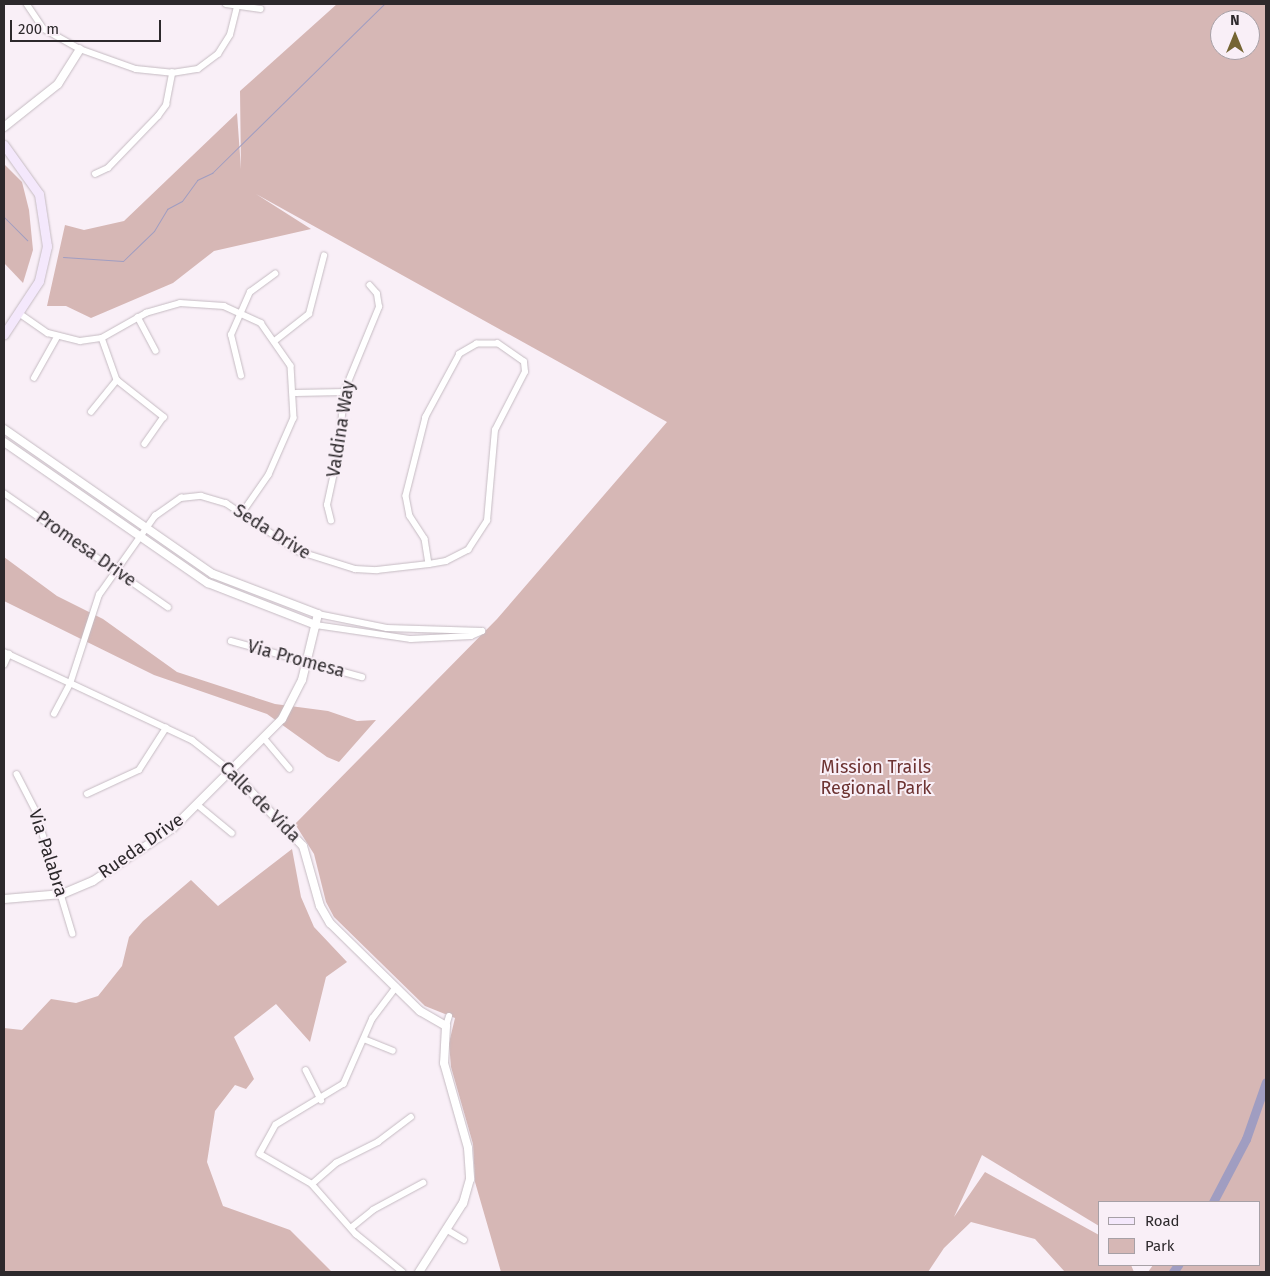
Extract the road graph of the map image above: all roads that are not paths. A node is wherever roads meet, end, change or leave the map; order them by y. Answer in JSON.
{"nodes":[{"id":1,"x":27,"y":4,"type":"edge"},
{"id":2,"x":226,"y":4,"type":"edge"},
{"id":3,"x":238,"y":5,"type":"edge"},
{"id":4,"x":261,"y":9,"type":"dead end"},
{"id":5,"x":80,"y":49,"type":"junction"},
{"id":6,"x":172,"y":73,"type":"junction"},
{"id":7,"x":4,"y":128,"type":"edge"},
{"id":8,"x":4,"y":145,"type":"edge"},
{"id":9,"x":95,"y":174,"type":"dead end"},
{"id":10,"x":324,"y":256,"type":"dead end"},
{"id":11,"x":275,"y":274,"type":"dead end"},
{"id":12,"x":370,"y":286,"type":"dead end"},
{"id":13,"x":241,"y":312,"type":"junction"},
{"id":14,"x":19,"y":313,"type":"junction"},
{"id":15,"x":138,"y":317,"type":"junction"},
{"id":16,"x":4,"y":334,"type":"edge"},
{"id":17,"x":57,"y":337,"type":"junction"},
{"id":18,"x":102,"y":338,"type":"junction"},
{"id":19,"x":276,"y":340,"type":"junction"},
{"id":20,"x":156,"y":352,"type":"dead end"},
{"id":21,"x":241,"y":376,"type":"dead end"},
{"id":22,"x":34,"y":378,"type":"dead end"},
{"id":23,"x":117,"y":380,"type":"junction"},
{"id":24,"x":344,"y":392,"type":"junction"},
{"id":25,"x":296,"y":393,"type":"junction"},
{"id":26,"x":91,"y":412,"type":"dead end"},
{"id":27,"x":4,"y":429,"type":"edge"},
{"id":28,"x":4,"y":442,"type":"edge"},
{"id":29,"x":145,"y":444,"type":"dead end"},
{"id":30,"x":4,"y":493,"type":"edge"},
{"id":31,"x":242,"y":514,"type":"junction"},
{"id":32,"x":332,"y":521,"type":"dead end"},
{"id":33,"x":146,"y":529,"type":"junction"},
{"id":34,"x":140,"y":537,"type":"junction"},
{"id":35,"x":429,"y":564,"type":"junction"},
{"id":36,"x":117,"y":569,"type":"junction"},
{"id":37,"x":168,"y":607,"type":"dead end"},
{"id":38,"x":318,"y":614,"type":"junction"},
{"id":39,"x":316,"y":625,"type":"junction"},
{"id":40,"x":231,"y":641,"type":"dead end"},
{"id":41,"x":6,"y":653,"type":"edge"},
{"id":42,"x":306,"y":663,"type":"junction"},
{"id":43,"x":4,"y":665,"type":"edge"},
{"id":44,"x":362,"y":676,"type":"dead end"},
{"id":45,"x":70,"y":684,"type":"junction"},
{"id":46,"x":54,"y":714,"type":"dead end"},
{"id":47,"x":166,"y":728,"type":"junction"},
{"id":48,"x":264,"y":738,"type":"junction"},
{"id":49,"x":290,"y":769,"type":"dead end"},
{"id":50,"x":230,"y":770,"type":"junction"},
{"id":51,"x":17,"y":774,"type":"dead end"},
{"id":52,"x":87,"y":794,"type":"dead end"},
{"id":53,"x":198,"y":805,"type":"junction"},
{"id":54,"x":232,"y":833,"type":"dead end"},
{"id":55,"x":62,"y":894,"type":"junction"},
{"id":56,"x":4,"y":899,"type":"edge"},
{"id":57,"x":73,"y":934,"type":"dead end"},
{"id":58,"x":396,"y":988,"type":"junction"},
{"id":59,"x":449,"y":1016,"type":"dead end"},
{"id":60,"x":446,"y":1026,"type":"junction"},
{"id":61,"x":364,"y":1039,"type":"junction"},
{"id":62,"x":393,"y":1051,"type":"dead end"},
{"id":63,"x":306,"y":1070,"type":"dead end"},
{"id":64,"x":321,"y":1100,"type":"junction"},
{"id":65,"x":411,"y":1117,"type":"dead end"},
{"id":66,"x":423,"y":1183,"type":"dead end"},
{"id":67,"x":312,"y":1184,"type":"junction"},
{"id":68,"x":351,"y":1228,"type":"junction"},
{"id":69,"x":446,"y":1229,"type":"junction"},
{"id":70,"x":464,"y":1240,"type":"dead end"},
{"id":71,"x":403,"y":1272,"type":"edge"},
{"id":72,"x":419,"y":1272,"type":"edge"}],
"edges":[{"from":1,"to":5,"type":"street"},
{"from":2,"to":3,"type":"street"},
{"from":3,"to":4,"type":"street"},
{"from":3,"to":6,"type":"street"},
{"from":5,"to":6,"type":"street"},
{"from":5,"to":7,"type":"street"},
{"from":6,"to":9,"type":"street"},
{"from":8,"to":14,"type":"main road"},
{"from":10,"to":19,"type":"street"},
{"from":11,"to":13,"type":"street"},
{"from":12,"to":24,"type":"street","name":"Valdina Way"},
{"from":13,"to":15,"type":"street"},
{"from":13,"to":19,"type":"street"},
{"from":13,"to":21,"type":"street"},
{"from":14,"to":16,"type":"main road"},
{"from":14,"to":17,"type":"street"},
{"from":15,"to":18,"type":"street"},
{"from":15,"to":20,"type":"street"},
{"from":17,"to":18,"type":"street"},
{"from":17,"to":22,"type":"street"},
{"from":18,"to":23,"type":"street"},
{"from":19,"to":25,"type":"street"},
{"from":23,"to":26,"type":"street"},
{"from":23,"to":29,"type":"street"},
{"from":24,"to":25,"type":"street"},
{"from":24,"to":32,"type":"street","name":"Valdina Way"},
{"from":25,"to":31,"type":"street"},
{"from":27,"to":33,"type":"street"},
{"from":28,"to":34,"type":"street"},
{"from":30,"to":36,"type":"street","name":"Promesa Drive"},
{"from":31,"to":33,"type":"street","name":"Seda Drive"},
{"from":31,"to":35,"type":"street","name":"Seda Drive"},
{"from":33,"to":34,"type":"street","name":"Seda Drive"},
{"from":33,"to":38,"type":"street"},
{"from":34,"to":36,"type":"street","name":"Seda Drive"},
{"from":34,"to":39,"type":"street"},
{"from":35,"to":35,"type":"street","name":"Seda Drive"},
{"from":36,"to":37,"type":"street","name":"Promesa Drive"},
{"from":36,"to":45,"type":"street","name":"Seda Drive"},
{"from":38,"to":39,"type":"street","name":"Rueda Drive"},
{"from":38,"to":39,"type":"street"},
{"from":39,"to":42,"type":"street","name":"Rueda Drive"},
{"from":40,"to":42,"type":"street","name":"Via Promesa"},
{"from":41,"to":43,"type":"street"},
{"from":41,"to":45,"type":"street","name":"Calle de Vida"},
{"from":42,"to":44,"type":"street","name":"Via Promesa"},
{"from":42,"to":48,"type":"street","name":"Rueda Drive"},
{"from":45,"to":46,"type":"street","name":"Seda Drive"},
{"from":45,"to":47,"type":"street","name":"Calle de Vida"},
{"from":47,"to":50,"type":"street","name":"Calle de Vida"},
{"from":47,"to":52,"type":"street"},
{"from":48,"to":49,"type":"street"},
{"from":48,"to":50,"type":"street","name":"Rueda Drive"},
{"from":50,"to":53,"type":"street","name":"Rueda Drive"},
{"from":50,"to":58,"type":"street","name":"Calle de Vida"},
{"from":51,"to":55,"type":"street","name":"Via Palabra"},
{"from":53,"to":54,"type":"street"},
{"from":53,"to":55,"type":"street","name":"Rueda Drive"},
{"from":55,"to":56,"type":"street","name":"Rueda Drive"},
{"from":55,"to":57,"type":"street","name":"Via Palabra"},
{"from":58,"to":60,"type":"street","name":"Calle de Vida"},
{"from":58,"to":61,"type":"street"},
{"from":59,"to":60,"type":"street"},
{"from":60,"to":69,"type":"street"},
{"from":61,"to":62,"type":"street"},
{"from":61,"to":64,"type":"street"},
{"from":63,"to":64,"type":"street"},
{"from":64,"to":67,"type":"street"},
{"from":65,"to":67,"type":"street"},
{"from":66,"to":68,"type":"street"},
{"from":67,"to":68,"type":"street"},
{"from":68,"to":71,"type":"street"},
{"from":69,"to":70,"type":"street"},
{"from":69,"to":72,"type":"street"}]}
